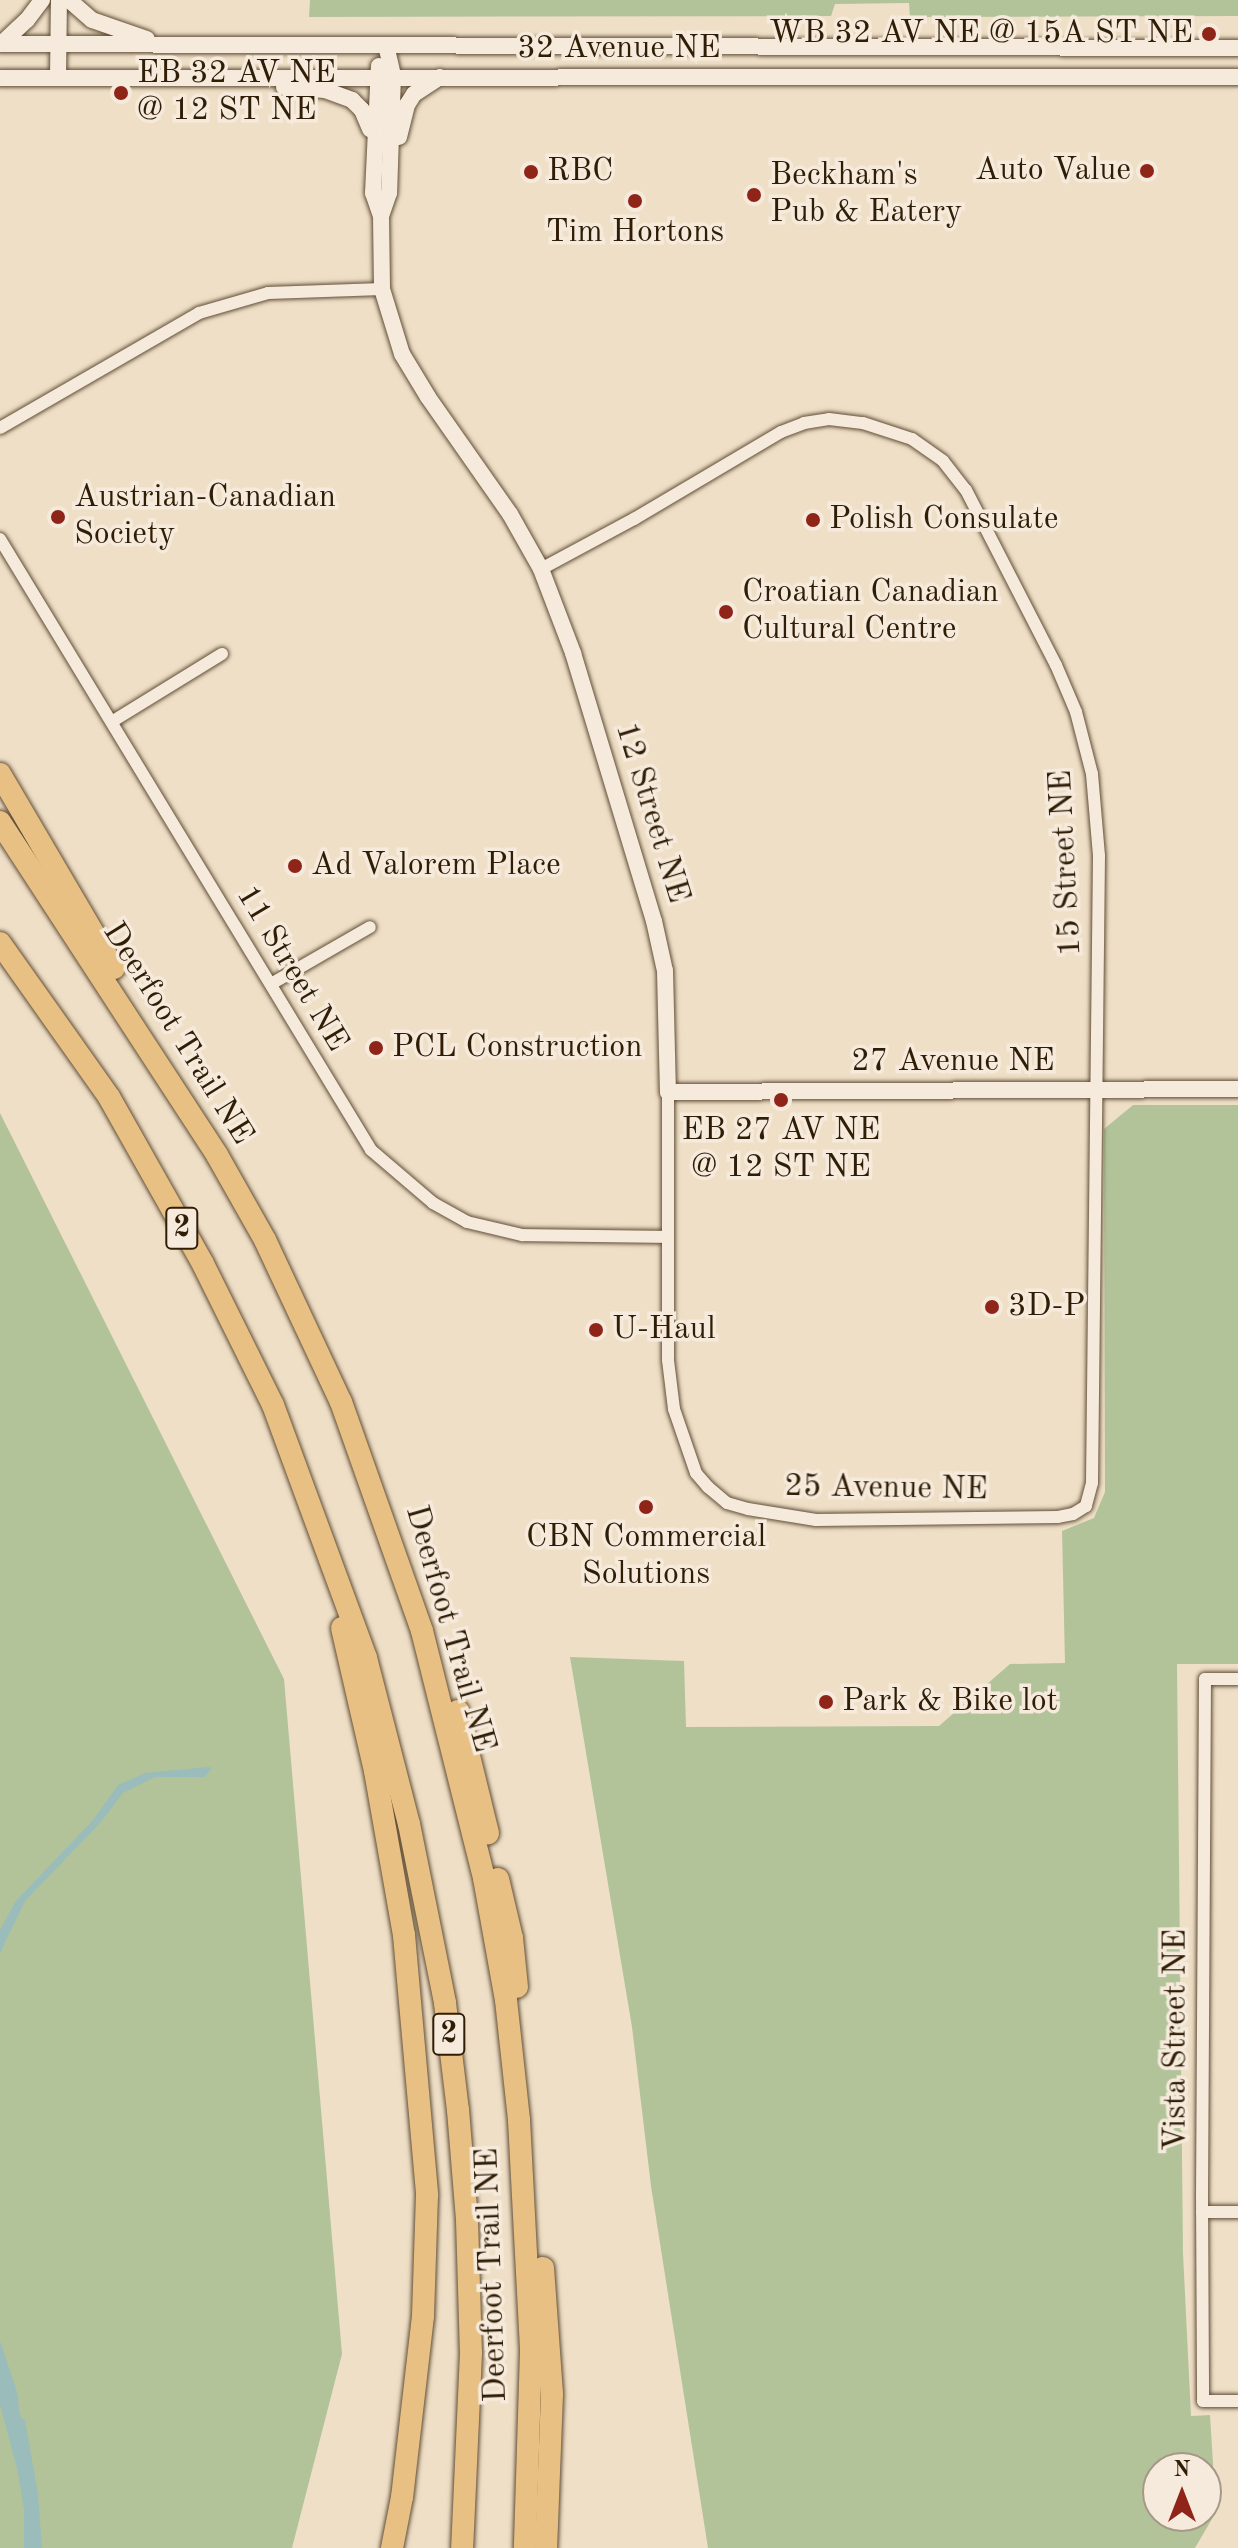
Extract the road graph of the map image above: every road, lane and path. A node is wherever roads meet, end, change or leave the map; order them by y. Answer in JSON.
{"nodes":[{"id":1,"x":42,"y":0,"type":"edge"},
{"id":2,"x":59,"y":0,"type":"edge"},
{"id":3,"x":69,"y":0,"type":"edge"},
{"id":4,"x":1,"y":44,"type":"edge"},
{"id":5,"x":58,"y":44,"type":"junction"},
{"id":6,"x":164,"y":44,"type":"junction"},
{"id":7,"x":386,"y":45,"type":"junction"},
{"id":8,"x":1238,"y":48,"type":"edge"},
{"id":9,"x":376,"y":75,"type":"junction"},
{"id":10,"x":393,"y":75,"type":"junction"},
{"id":11,"x":441,"y":76,"type":"junction"},
{"id":12,"x":237,"y":77,"type":"junction"},
{"id":13,"x":1238,"y":77,"type":"edge"},
{"id":14,"x":0,"y":78,"type":"edge"},
{"id":15,"x":58,"y":78,"type":"junction"},
{"id":16,"x":373,"y":138,"type":"junction"},
{"id":17,"x":392,"y":149,"type":"junction"},
{"id":18,"x":381,"y":216,"type":"junction"},
{"id":19,"x":382,"y":289,"type":"junction"},
{"id":20,"x":0,"y":428,"type":"edge"},
{"id":21,"x":0,"y":539,"type":"edge"},
{"id":22,"x":541,"y":569,"type":"junction"},
{"id":23,"x":222,"y":654,"type":"dead end"},
{"id":24,"x":113,"y":721,"type":"junction"},
{"id":25,"x":0,"y":774,"type":"edge"},
{"id":26,"x":0,"y":822,"type":"edge"},
{"id":27,"x":370,"y":927,"type":"dead end"},
{"id":28,"x":0,"y":943,"type":"edge"},
{"id":29,"x":271,"y":984,"type":"junction"},
{"id":30,"x":1096,"y":1089,"type":"junction"},
{"id":31,"x":1238,"y":1089,"type":"edge"},
{"id":32,"x":668,"y":1092,"type":"junction"},
{"id":33,"x":217,"y":1155,"type":"junction"},
{"id":34,"x":668,"y":1237,"type":"junction"},
{"id":35,"x":696,"y":1473,"type":"joint"},
{"id":36,"x":1086,"y":1506,"type":"joint"},
{"id":37,"x":320,"y":1537,"type":"junction"},
{"id":38,"x":397,"y":1556,"type":"junction"},
{"id":39,"x":1238,"y":1679,"type":"edge"},
{"id":40,"x":1202,"y":2212,"type":"junction"},
{"id":41,"x":1238,"y":2212,"type":"edge"},
{"id":42,"x":1238,"y":2401,"type":"edge"},
{"id":43,"x":392,"y":2548,"type":"edge"},
{"id":44,"x":462,"y":2548,"type":"edge"},
{"id":45,"x":525,"y":2548,"type":"edge"},
{"id":46,"x":546,"y":2548,"type":"edge"}],
"edges":[{"from":1,"to":4,"type":"main road"},
{"from":2,"to":5,"type":"main road"},
{"from":3,"to":6,"type":"main road"},
{"from":4,"to":5,"type":"main road","name":"32 Avenue NE"},
{"from":5,"to":6,"type":"main road","name":"32 Avenue NE"},
{"from":5,"to":15,"type":"main road"},
{"from":6,"to":7,"type":"main road","name":"32 Avenue NE"},
{"from":7,"to":8,"type":"main road","name":"32 Avenue NE"},
{"from":7,"to":9,"type":"main road","name":"12 Street NE"},
{"from":7,"to":10,"type":"main road","name":"12 Street NE"},
{"from":9,"to":10,"type":"main road","name":"32 Avenue NE"},
{"from":9,"to":12,"type":"main road","name":"32 Avenue NE"},
{"from":9,"to":16,"type":"main road","name":"12 Street NE"},
{"from":10,"to":11,"type":"main road","name":"32 Avenue NE"},
{"from":10,"to":17,"type":"main road","name":"12 Street NE"},
{"from":11,"to":13,"type":"main road","name":"32 Avenue NE"},
{"from":11,"to":17,"type":"main road"},
{"from":12,"to":15,"type":"main road","name":"32 Avenue NE"},
{"from":12,"to":16,"type":"main road"},
{"from":14,"to":15,"type":"main road","name":"32 Avenue NE"},
{"from":16,"to":18,"type":"main road","name":"12 Street NE"},
{"from":17,"to":18,"type":"main road","name":"12 Street NE"},
{"from":18,"to":19,"type":"main road","name":"12 Street NE"},
{"from":19,"to":20,"type":"street"},
{"from":19,"to":22,"type":"main road","name":"12 Street NE"},
{"from":21,"to":24,"type":"street","name":"11 Street NE"},
{"from":22,"to":30,"type":"street","name":"15 Street NE"},
{"from":22,"to":32,"type":"main road","name":"12 Street NE"},
{"from":23,"to":24,"type":"street"},
{"from":24,"to":29,"type":"street","name":"11 Street NE"},
{"from":25,"to":33,"type":"highway"},
{"from":26,"to":33,"type":"highway","name":"Deerfoot Trail NE","number":"2"},
{"from":27,"to":29,"type":"street"},
{"from":28,"to":37,"type":"highway","name":"Deerfoot Trail NE","number":"2"},
{"from":29,"to":34,"type":"street","name":"11 Street NE"},
{"from":30,"to":31,"type":"main road","name":"27 Avenue NE"},
{"from":30,"to":32,"type":"main road","name":"27 Avenue NE"},
{"from":30,"to":36,"type":"street","name":"15 Street NE"},
{"from":32,"to":34,"type":"street","name":"12 Street NE"},
{"from":33,"to":38,"type":"highway","name":"Deerfoot Trail NE","number":"2"},
{"from":34,"to":35,"type":"street","name":"12 Street NE"},
{"from":35,"to":36,"type":"street","name":"25 Avenue NE"},
{"from":37,"to":43,"type":"highway"},
{"from":37,"to":44,"type":"highway","name":"Deerfoot Trail NE","number":"2"},
{"from":38,"to":45,"type":"highway","name":"Deerfoot Trail NE","number":"2"},
{"from":38,"to":46,"type":"highway"},
{"from":39,"to":40,"type":"street","name":"Vista Street NE"},
{"from":40,"to":41,"type":"street"},
{"from":40,"to":42,"type":"street","name":"Vista Street NE"}]}
